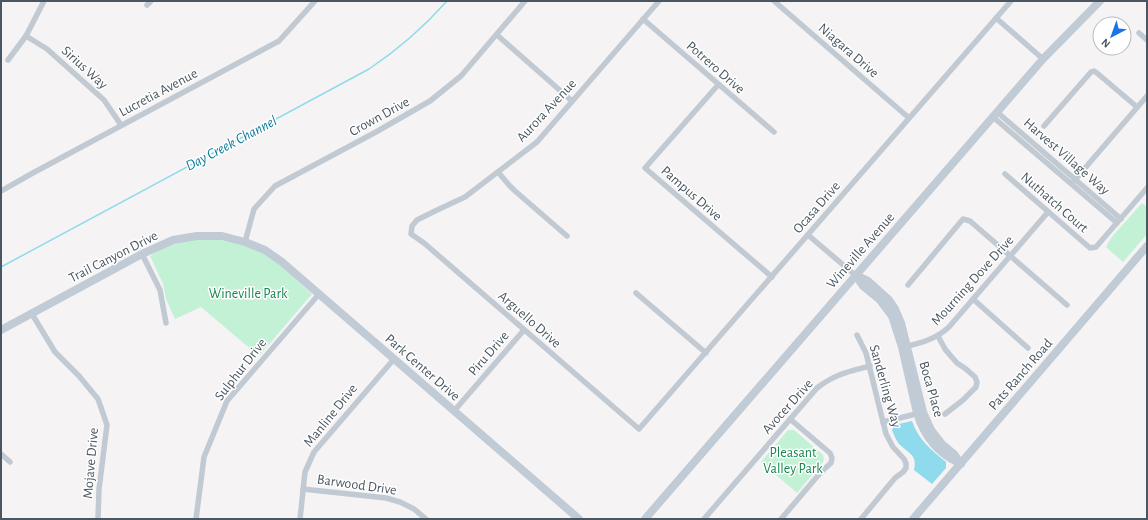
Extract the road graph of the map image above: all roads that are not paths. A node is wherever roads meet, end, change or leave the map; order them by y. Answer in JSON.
{"nodes":[{"id":1,"x":44,"y":1,"type":"edge"},
{"id":2,"x":315,"y":1,"type":"edge"},
{"id":3,"x":525,"y":1,"type":"edge"},
{"id":4,"x":658,"y":1,"type":"edge"},
{"id":5,"x":774,"y":1,"type":"edge"},
{"id":6,"x":1011,"y":1,"type":"edge"},
{"id":7,"x":1100,"y":1,"type":"edge"},
{"id":8,"x":996,"y":18,"type":"junction"},
{"id":9,"x":643,"y":19,"type":"junction"},
{"id":10,"x":1139,"y":33,"type":"dead end"},
{"id":11,"x":497,"y":34,"type":"junction"},
{"id":12,"x":26,"y":36,"type":"junction"},
{"id":13,"x":1147,"y":40,"type":"edge"},
{"id":14,"x":1043,"y":59,"type":"junction"},
{"id":15,"x":8,"y":60,"type":"dead end"},
{"id":16,"x":718,"y":85,"type":"junction"},
{"id":17,"x":1147,"y":96,"type":"edge"},
{"id":18,"x":572,"y":101,"type":"junction"},
{"id":19,"x":1137,"y":107,"type":"junction"},
{"id":20,"x":995,"y":114,"type":"junction"},
{"id":21,"x":909,"y":118,"type":"junction"},
{"id":22,"x":121,"y":125,"type":"junction"},
{"id":23,"x":1044,"y":126,"type":"dead end"},
{"id":24,"x":774,"y":132,"type":"dead end"},
{"id":25,"x":498,"y":172,"type":"junction"},
{"id":26,"x":1005,"y":174,"type":"dead end"},
{"id":27,"x":1074,"y":182,"type":"junction"},
{"id":28,"x":1147,"y":188,"type":"edge"},
{"id":29,"x":1,"y":191,"type":"edge"},
{"id":30,"x":1048,"y":212,"type":"junction"},
{"id":31,"x":1119,"y":221,"type":"junction"},
{"id":32,"x":412,"y":226,"type":"joint"},
{"id":33,"x":808,"y":235,"type":"junction"},
{"id":34,"x":567,"y":236,"type":"dead end"},
{"id":35,"x":245,"y":242,"type":"junction"},
{"id":36,"x":1147,"y":246,"type":"edge"},
{"id":37,"x":142,"y":254,"type":"junction"},
{"id":38,"x":1010,"y":256,"type":"junction"},
{"id":39,"x":855,"y":275,"type":"junction"},
{"id":40,"x":772,"y":277,"type":"junction"},
{"id":41,"x":908,"y":285,"type":"dead end"},
{"id":42,"x":636,"y":293,"type":"dead end"},
{"id":43,"x":319,"y":294,"type":"junction"},
{"id":44,"x":973,"y":299,"type":"junction"},
{"id":45,"x":1067,"y":305,"type":"dead end"},
{"id":46,"x":32,"y":314,"type":"junction"},
{"id":47,"x":166,"y":323,"type":"dead end"},
{"id":48,"x":1,"y":330,"type":"edge"},
{"id":49,"x":524,"y":330,"type":"junction"},
{"id":50,"x":858,"y":335,"type":"dead end"},
{"id":51,"x":938,"y":336,"type":"junction"},
{"id":52,"x":904,"y":347,"type":"junction"},
{"id":53,"x":1028,"y":348,"type":"dead end"},
{"id":54,"x":706,"y":353,"type":"junction"},
{"id":55,"x":394,"y":359,"type":"junction"},
{"id":56,"x":870,"y":366,"type":"junction"},
{"id":57,"x":454,"y":411,"type":"junction"},
{"id":58,"x":920,"y":412,"type":"junction"},
{"id":59,"x":945,"y":414,"type":"dead end"},
{"id":60,"x":790,"y":419,"type":"junction"},
{"id":61,"x":883,"y":422,"type":"junction"},
{"id":62,"x":639,"y":429,"type":"joint"},
{"id":63,"x":1,"y":454,"type":"edge"},
{"id":64,"x":10,"y":462,"type":"dead end"},
{"id":65,"x":960,"y":464,"type":"junction"},
{"id":66,"x":303,"y":489,"type":"junction"},
{"id":67,"x":574,"y":518,"type":"edge"},
{"id":68,"x":98,"y":519,"type":"edge"},
{"id":69,"x":196,"y":519,"type":"edge"},
{"id":70,"x":300,"y":519,"type":"edge"},
{"id":71,"x":426,"y":519,"type":"edge"},
{"id":72,"x":645,"y":519,"type":"edge"},
{"id":73,"x":704,"y":519,"type":"edge"},
{"id":74,"x":781,"y":519,"type":"edge"},
{"id":75,"x":861,"y":519,"type":"edge"},
{"id":76,"x":913,"y":519,"type":"edge"}],
"edges":[{"from":1,"to":12,"type":"street"},
{"from":2,"to":22,"type":"street","name":"Lucretia Avenue"},
{"from":3,"to":11,"type":"street","name":"Crown Drive"},
{"from":4,"to":9,"type":"street","name":"Aurora Avenue"},
{"from":5,"to":21,"type":"street","name":"Niagara Drive"},
{"from":6,"to":8,"type":"street","name":"Ocasa Drive"},
{"from":7,"to":14,"type":"street","name":"Wineville Avenue"},
{"from":8,"to":14,"type":"street"},
{"from":8,"to":21,"type":"street","name":"Ocasa Drive"},
{"from":9,"to":16,"type":"street","name":"Potrero Drive"},
{"from":9,"to":18,"type":"street","name":"Aurora Avenue"},
{"from":10,"to":13,"type":"street"},
{"from":11,"to":18,"type":"street"},
{"from":11,"to":35,"type":"street","name":"Crown Drive"},
{"from":12,"to":15,"type":"street"},
{"from":12,"to":22,"type":"street","name":"Sirius Way"},
{"from":14,"to":20,"type":"street","name":"Wineville Avenue"},
{"from":16,"to":24,"type":"street","name":"Potrero Drive"},
{"from":16,"to":40,"type":"street","name":"Pampus Drive"},
{"from":17,"to":19,"type":"street"},
{"from":18,"to":25,"type":"street","name":"Aurora Avenue"},
{"from":19,"to":23,"type":"street"},
{"from":19,"to":27,"type":"street"},
{"from":20,"to":27,"type":"street","name":"Harvest Village Way"},
{"from":20,"to":39,"type":"street","name":"Wineville Avenue"},
{"from":21,"to":33,"type":"street","name":"Ocasa Drive"},
{"from":22,"to":29,"type":"street","name":"Lucretia Avenue"},
{"from":25,"to":32,"type":"street","name":"Aurora Avenue"},
{"from":25,"to":34,"type":"street"},
{"from":26,"to":30,"type":"street","name":"Nuthatch Court"},
{"from":27,"to":31,"type":"street","name":"Harvest Village Way"},
{"from":28,"to":31,"type":"street"},
{"from":30,"to":31,"type":"street","name":"Nuthatch Court"},
{"from":30,"to":38,"type":"street","name":"Mourning Dove Drive"},
{"from":32,"to":49,"type":"street","name":"Arguello Drive"},
{"from":33,"to":39,"type":"street","name":"Boca Place"},
{"from":33,"to":40,"type":"street","name":"Ocasa Drive"},
{"from":35,"to":37,"type":"street","name":"Trail Canyon Drive"},
{"from":35,"to":43,"type":"street","name":"Park Center Drive"},
{"from":36,"to":65,"type":"street","name":"Pats Ranch Road"},
{"from":37,"to":46,"type":"street","name":"Trail Canyon Drive"},
{"from":37,"to":47,"type":"street"},
{"from":38,"to":41,"type":"street"},
{"from":38,"to":44,"type":"street","name":"Mourning Dove Drive"},
{"from":38,"to":45,"type":"street"},
{"from":39,"to":52,"type":"street","name":"Boca Place"},
{"from":39,"to":72,"type":"street","name":"Wineville Avenue"},
{"from":40,"to":54,"type":"street","name":"Ocasa Drive"},
{"from":42,"to":54,"type":"street"},
{"from":43,"to":55,"type":"street","name":"Park Center Drive"},
{"from":43,"to":69,"type":"street","name":"Sulphur Drive"},
{"from":44,"to":51,"type":"street","name":"Mourning Dove Drive"},
{"from":44,"to":53,"type":"street"},
{"from":46,"to":48,"type":"street","name":"Trail Canyon Drive"},
{"from":46,"to":68,"type":"street","name":"Mojave Drive"},
{"from":49,"to":57,"type":"street","name":"Piru Drive"},
{"from":49,"to":62,"type":"street","name":"Arguello Drive"},
{"from":50,"to":56,"type":"street","name":"Sanderling Way"},
{"from":51,"to":52,"type":"street","name":"Mourning Dove Drive"},
{"from":51,"to":59,"type":"street"},
{"from":52,"to":58,"type":"street","name":"Boca Place"},
{"from":54,"to":62,"type":"street","name":"Ocasa Drive"},
{"from":55,"to":57,"type":"street","name":"Park Center Drive"},
{"from":55,"to":66,"type":"street","name":"Manline Drive"},
{"from":56,"to":60,"type":"street","name":"Avocer Drive"},
{"from":56,"to":61,"type":"street","name":"Sanderling Way"},
{"from":57,"to":67,"type":"street","name":"Park Center Drive"},
{"from":58,"to":61,"type":"street"},
{"from":58,"to":65,"type":"street","name":"Boca Place"},
{"from":60,"to":73,"type":"street","name":"Avocer Drive"},
{"from":60,"to":74,"type":"street"},
{"from":61,"to":75,"type":"street","name":"Sanderling Way"},
{"from":63,"to":64,"type":"street"},
{"from":65,"to":76,"type":"street","name":"Pats Ranch Road"},
{"from":66,"to":70,"type":"street","name":"Manline Drive"},
{"from":66,"to":71,"type":"street","name":"Barwood Drive"}]}
